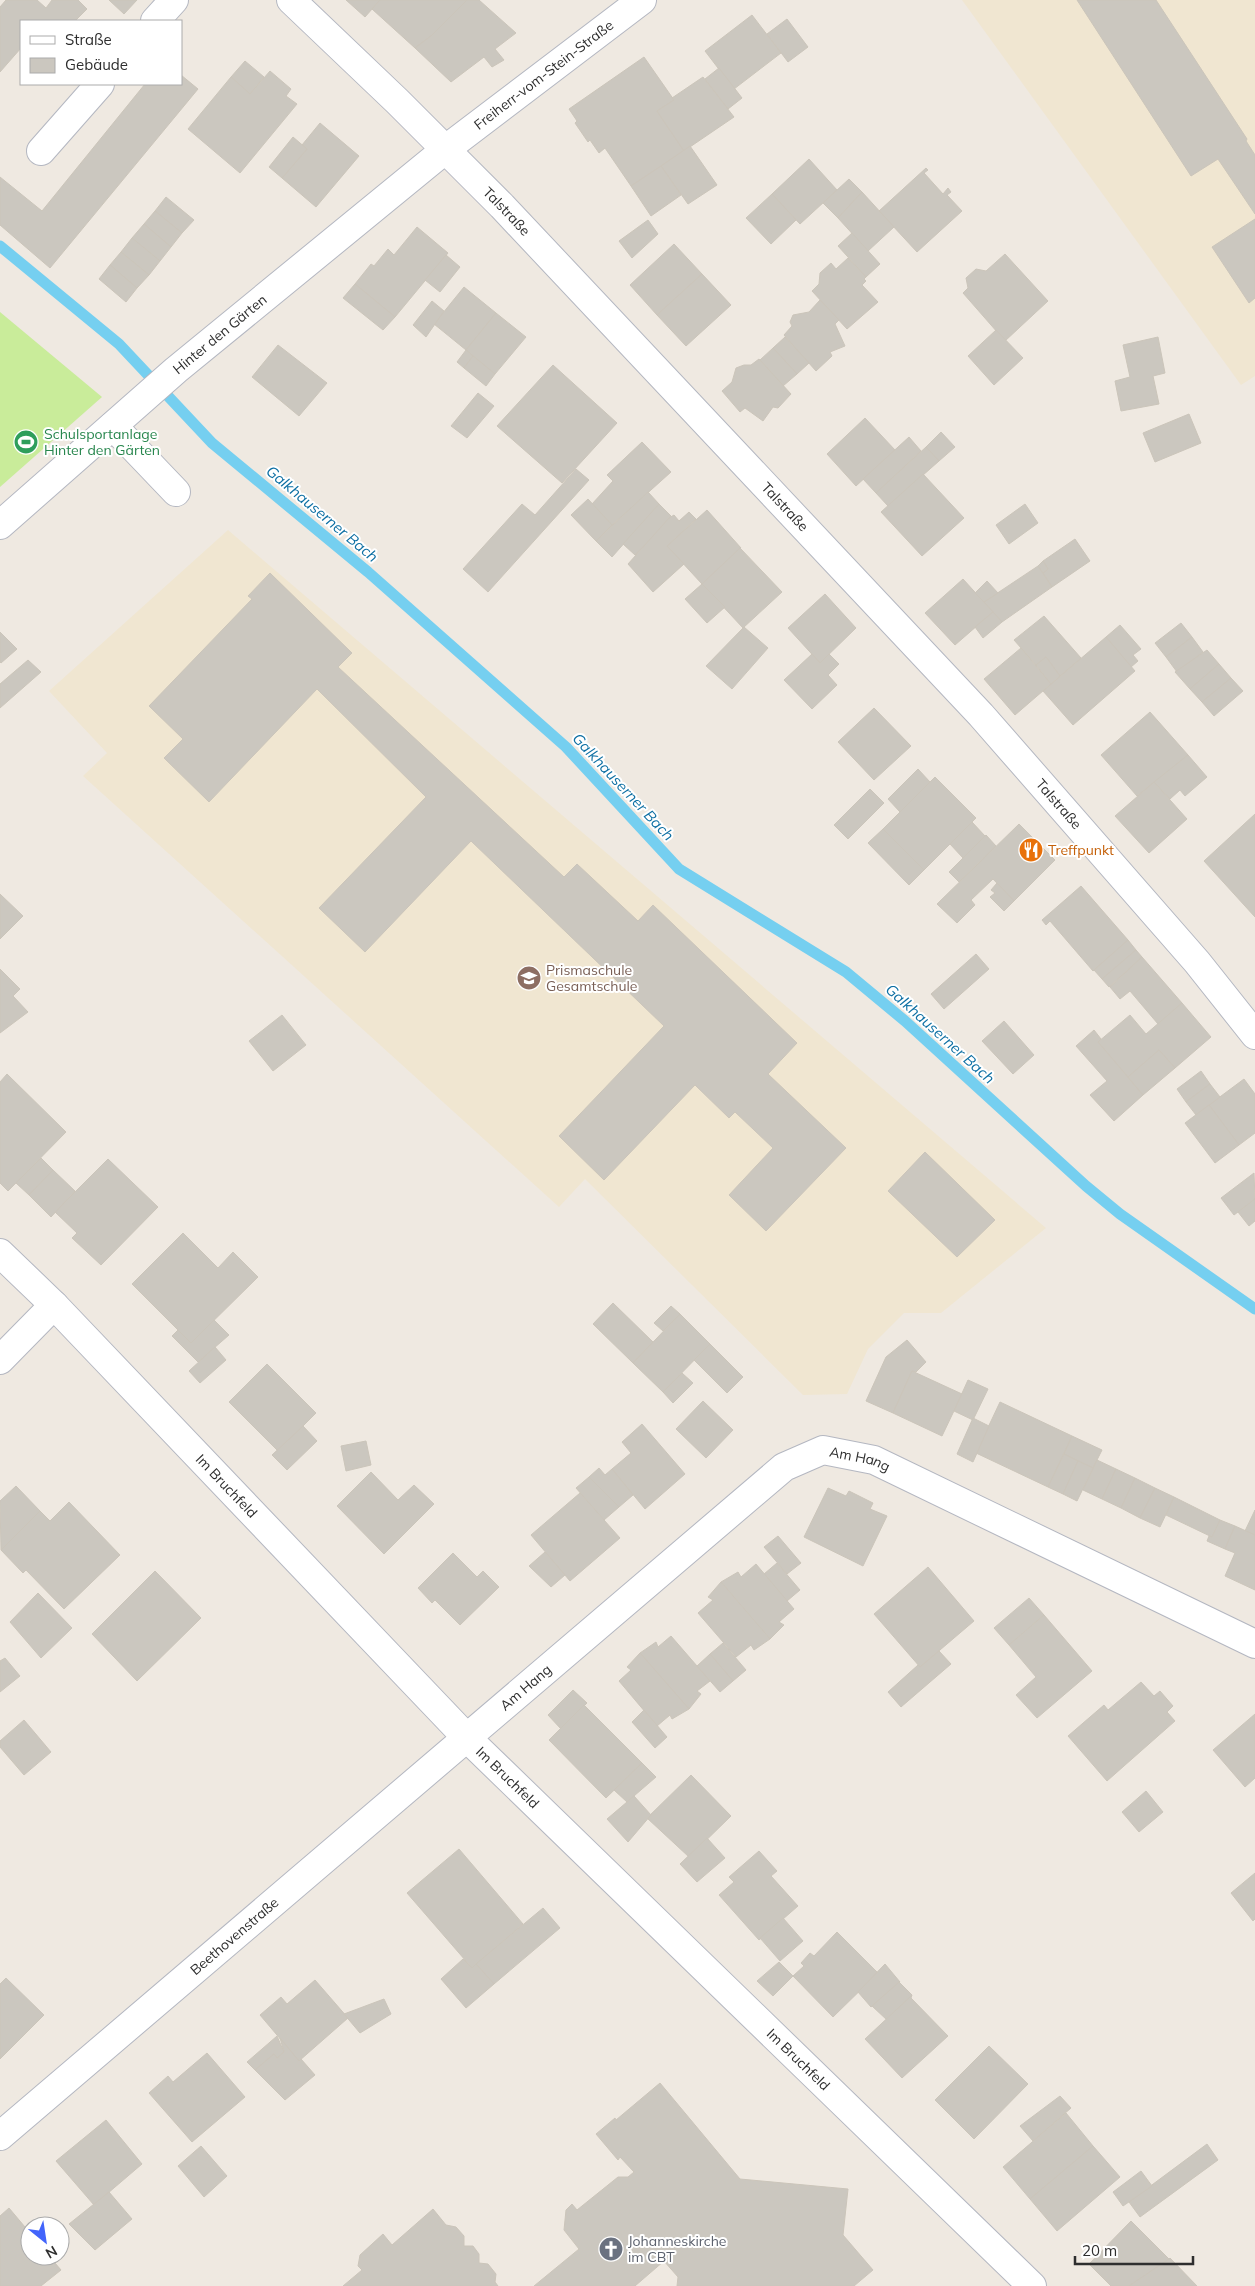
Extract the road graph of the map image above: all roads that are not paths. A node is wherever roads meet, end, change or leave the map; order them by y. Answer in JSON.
{"nodes":[{"id":1,"x":174,"y":0,"type":"edge"},
{"id":2,"x":291,"y":0,"type":"edge"},
{"id":3,"x":642,"y":0,"type":"edge"},
{"id":4,"x":156,"y":20,"type":"edge"},
{"id":5,"x":99,"y":85,"type":"edge"},
{"id":6,"x":446,"y":149,"type":"junction"},
{"id":7,"x":41,"y":151,"type":"dead end"},
{"id":8,"x":113,"y":426,"type":"junction"},
{"id":9,"x":176,"y":492,"type":"dead end"},
{"id":10,"x":0,"y":525,"type":"edge"},
{"id":11,"x":1255,"y":1034,"type":"edge"},
{"id":12,"x":0,"y":1253,"type":"edge"},
{"id":13,"x":54,"y":1305,"type":"junction"},
{"id":14,"x":0,"y":1360,"type":"edge"},
{"id":15,"x":1255,"y":1644,"type":"edge"},
{"id":16,"x":467,"y":1738,"type":"junction"},
{"id":17,"x":0,"y":2136,"type":"edge"},
{"id":18,"x":1032,"y":2286,"type":"edge"}],
"edges":[{"from":1,"to":4,"type":"street"},
{"from":2,"to":6,"type":"street","name":"Talstraße"},
{"from":3,"to":6,"type":"street","name":"Freiherr-vom-Stein-Straße"},
{"from":5,"to":7,"type":"street"},
{"from":6,"to":8,"type":"street","name":"Hinter den Gärten"},
{"from":6,"to":11,"type":"street","name":"Talstraße"},
{"from":8,"to":9,"type":"street"},
{"from":8,"to":10,"type":"street","name":"Hinter den Gärten"},
{"from":12,"to":13,"type":"street","name":"Im Bruchfeld"},
{"from":13,"to":14,"type":"street"},
{"from":13,"to":16,"type":"street","name":"Im Bruchfeld"},
{"from":15,"to":16,"type":"street","name":"Am Hang"},
{"from":16,"to":17,"type":"street","name":"Beethovenstraße"},
{"from":16,"to":18,"type":"street","name":"Im Bruchfeld"}]}
